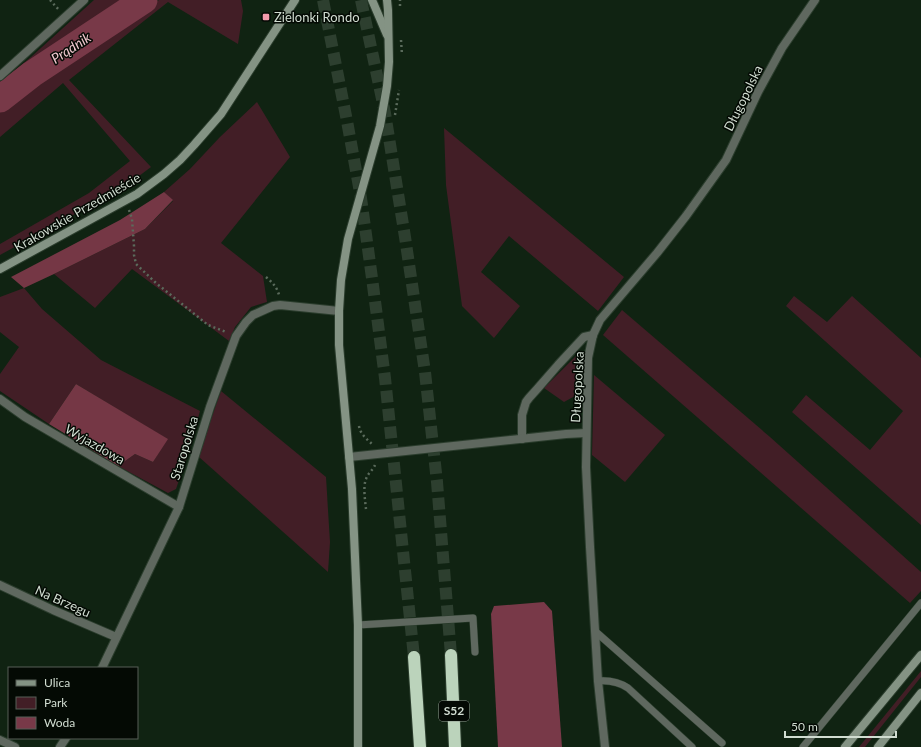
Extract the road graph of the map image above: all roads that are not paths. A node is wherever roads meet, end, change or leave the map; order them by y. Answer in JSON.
{"nodes":[{"id":1,"x":84,"y":0,"type":"edge"},
{"id":2,"x":296,"y":0,"type":"edge"},
{"id":3,"x":372,"y":0,"type":"edge"},
{"id":4,"x":387,"y":0,"type":"edge"},
{"id":5,"x":816,"y":0,"type":"edge"},
{"id":6,"x":388,"y":40,"type":"junction"},
{"id":7,"x":0,"y":76,"type":"edge"},
{"id":8,"x":0,"y":269,"type":"edge"},
{"id":9,"x":339,"y":311,"type":"junction"},
{"id":10,"x":593,"y":335,"type":"junction"},
{"id":11,"x":0,"y":400,"type":"edge"},
{"id":12,"x":586,"y":432,"type":"junction"},
{"id":13,"x":522,"y":439,"type":"junction"},
{"id":14,"x":349,"y":457,"type":"junction"},
{"id":15,"x":179,"y":507,"type":"junction"},
{"id":16,"x":0,"y":585,"type":"edge"},
{"id":17,"x":921,"y":602,"type":"edge"},
{"id":18,"x":358,"y":625,"type":"junction"},
{"id":19,"x":596,"y":632,"type":"junction"},
{"id":20,"x":116,"y":637,"type":"junction"},
{"id":21,"x":476,"y":652,"type":"dead end"},
{"id":22,"x":451,"y":655,"type":"tunnel mouth"},
{"id":23,"x":921,"y":655,"type":"edge"},
{"id":24,"x":414,"y":657,"type":"tunnel mouth"},
{"id":25,"x":102,"y":667,"type":"edge"},
{"id":26,"x":598,"y":681,"type":"junction"},
{"id":27,"x":921,"y":693,"type":"edge"},
{"id":28,"x":0,"y":740,"type":"edge"},
{"id":29,"x":722,"y":743,"type":"dead end"},
{"id":30,"x":15,"y":747,"type":"edge"},
{"id":31,"x":358,"y":747,"type":"edge"},
{"id":32,"x":420,"y":747,"type":"edge"},
{"id":33,"x":456,"y":747,"type":"edge"},
{"id":34,"x":605,"y":747,"type":"edge"},
{"id":35,"x":692,"y":747,"type":"edge"},
{"id":36,"x":804,"y":747,"type":"edge"},
{"id":37,"x":845,"y":747,"type":"edge"},
{"id":38,"x":878,"y":747,"type":"edge"}],
"edges":[{"from":1,"to":7,"type":"street"},
{"from":2,"to":8,"type":"street","name":"Krakowskie Przedmieście"},
{"from":3,"to":6,"type":"street"},
{"from":4,"to":6,"type":"street"},
{"from":5,"to":10,"type":"street","name":"Długopolska"},
{"from":6,"to":9,"type":"street"},
{"from":9,"to":14,"type":"street"},
{"from":9,"to":15,"type":"street","name":"Staropolska"},
{"from":10,"to":12,"type":"street","name":"Długopolska"},
{"from":10,"to":13,"type":"street"},
{"from":11,"to":15,"type":"street","name":"Wyjazdowa"},
{"from":12,"to":13,"type":"street"},
{"from":12,"to":19,"type":"street","name":"Długopolska"},
{"from":13,"to":14,"type":"street"},
{"from":14,"to":18,"type":"street"},
{"from":15,"to":20,"type":"street","name":"Staropolska"},
{"from":16,"to":20,"type":"street","name":"Na Brzegu"},
{"from":17,"to":36,"type":"lane"},
{"from":18,"to":21,"type":"lane"},
{"from":18,"to":31,"type":"street"},
{"from":19,"to":26,"type":"street","name":"Długopolska"},
{"from":19,"to":29,"type":"lane"},
{"from":20,"to":25,"type":"street","name":"Staropolska"},
{"from":22,"to":33,"type":"highway","number":"S52"},
{"from":23,"to":37,"type":"street"},
{"from":24,"to":32,"type":"highway"},
{"from":26,"to":34,"type":"street","name":"Długopolska"},
{"from":26,"to":35,"type":"lane"},
{"from":27,"to":38,"type":"street"},
{"from":28,"to":30,"type":"street"}]}
